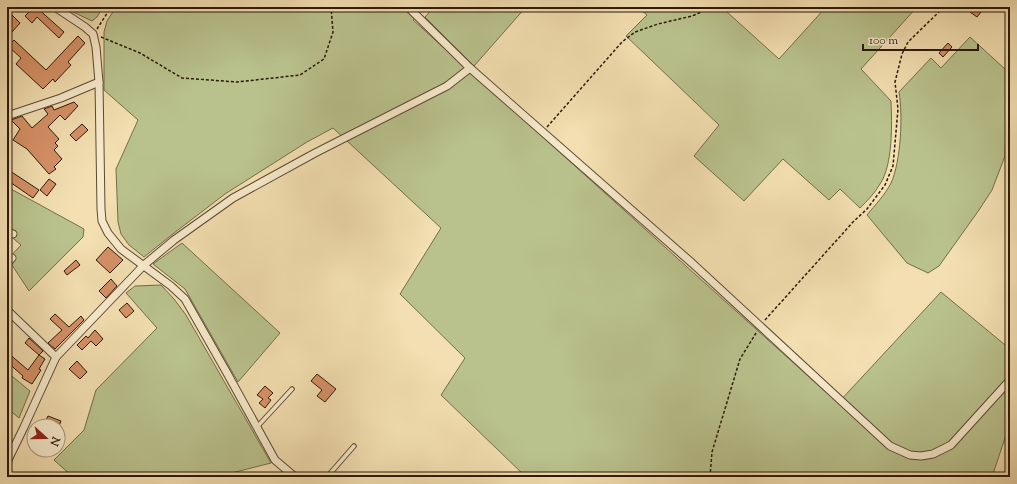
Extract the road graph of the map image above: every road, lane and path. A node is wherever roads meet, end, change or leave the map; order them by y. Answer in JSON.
{"nodes":[{"id":1,"x":55,"y":7,"type":"edge"},
{"id":2,"x":111,"y":7,"type":"edge"},
{"id":3,"x":331,"y":7,"type":"edge"},
{"id":4,"x":408,"y":7,"type":"edge"},
{"id":5,"x":713,"y":7,"type":"edge"},
{"id":6,"x":944,"y":7,"type":"edge"},
{"id":7,"x":93,"y":34,"type":"junction"},
{"id":8,"x":470,"y":68,"type":"junction"},
{"id":9,"x":99,"y":82,"type":"junction"},
{"id":10,"x":7,"y":116,"type":"edge"},
{"id":11,"x":542,"y":133,"type":"junction"},
{"id":12,"x":144,"y":266,"type":"junction"},
{"id":13,"x":7,"y":310,"type":"edge"},
{"id":14,"x":760,"y":326,"type":"junction"},
{"id":15,"x":56,"y":357,"type":"junction"},
{"id":16,"x":1010,"y":380,"type":"edge"},
{"id":17,"x":292,"y":389,"type":"dead end"},
{"id":18,"x":257,"y":426,"type":"junction"},
{"id":19,"x":354,"y":446,"type":"dead end"},
{"id":20,"x":7,"y":462,"type":"edge"},
{"id":21,"x":295,"y":477,"type":"edge"},
{"id":22,"x":327,"y":477,"type":"edge"},
{"id":23,"x":710,"y":477,"type":"edge"}],
"edges":[{"from":1,"to":7,"type":"street"},
{"from":2,"to":7,"type":"path"},
{"from":3,"to":7,"type":"path"},
{"from":4,"to":8,"type":"street"},
{"from":5,"to":11,"type":"path"},
{"from":6,"to":14,"type":"path"},
{"from":7,"to":9,"type":"street"},
{"from":8,"to":11,"type":"street"},
{"from":8,"to":12,"type":"street"},
{"from":9,"to":10,"type":"street"},
{"from":9,"to":12,"type":"street"},
{"from":11,"to":14,"type":"street"},
{"from":12,"to":15,"type":"street"},
{"from":12,"to":18,"type":"street"},
{"from":13,"to":15,"type":"street"},
{"from":14,"to":16,"type":"street"},
{"from":14,"to":23,"type":"path"},
{"from":15,"to":20,"type":"street"},
{"from":17,"to":18,"type":"lane"},
{"from":18,"to":21,"type":"street"},
{"from":19,"to":22,"type":"lane"}]}
